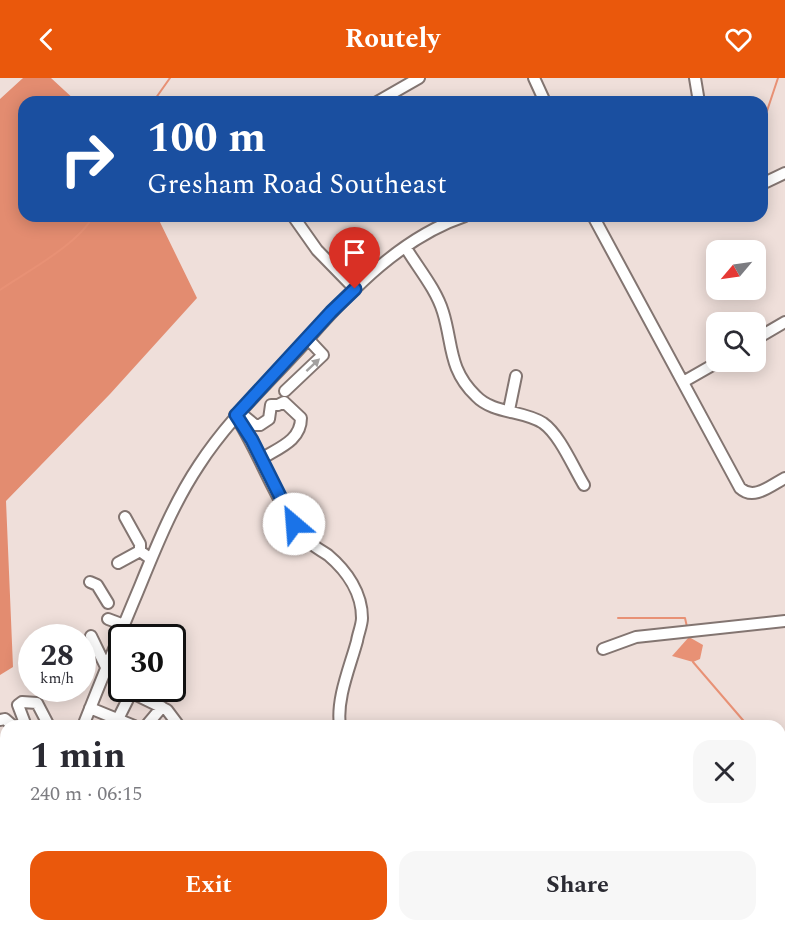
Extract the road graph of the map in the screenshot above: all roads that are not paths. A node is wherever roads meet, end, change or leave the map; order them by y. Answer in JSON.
{"nodes":[{"id":1,"x":419,"y":78,"type":"edge"},
{"id":2,"x":534,"y":78,"type":"edge"},
{"id":3,"x":695,"y":78,"type":"edge"},
{"id":4,"x":388,"y":96,"type":"edge"},
{"id":5,"x":542,"y":96,"type":"edge"},
{"id":6,"x":698,"y":96,"type":"edge"},
{"id":7,"x":785,"y":173,"type":"edge"},
{"id":8,"x":768,"y":181,"type":"edge"},
{"id":9,"x":297,"y":222,"type":"edge"},
{"id":10,"x":452,"y":222,"type":"edge"},
{"id":11,"x":596,"y":222,"type":"edge"},
{"id":12,"x":406,"y":248,"type":"junction"},
{"id":13,"x":355,"y":289,"type":"junction"},
{"id":14,"x":785,"y":322,"type":"edge"},
{"id":15,"x":766,"y":333,"type":"edge"},
{"id":16,"x":308,"y":339,"type":"junction"},
{"id":17,"x":706,"y":369,"type":"edge"},
{"id":18,"x":516,"y":376,"type":"dead end"},
{"id":19,"x":271,"y":378,"type":"junction"},
{"id":20,"x":683,"y":382,"type":"junction"},
{"id":21,"x":263,"y":387,"type":"junction"},
{"id":22,"x":285,"y":396,"type":"junction"},
{"id":23,"x":271,"y":405,"type":"junction"},
{"id":24,"x":509,"y":411,"type":"junction"},
{"id":25,"x":237,"y":413,"type":"junction"},
{"id":26,"x":261,"y":459,"type":"junction"},
{"id":27,"x":785,"y":478,"type":"edge"},
{"id":28,"x":584,"y":485,"type":"dead end"},
{"id":29,"x":125,"y":517,"type":"dead end"},
{"id":30,"x":140,"y":551,"type":"junction"},
{"id":31,"x":151,"y":559,"type":"junction"},
{"id":32,"x":118,"y":563,"type":"dead end"},
{"id":33,"x":90,"y":582,"type":"dead end"},
{"id":34,"x":108,"y":603,"type":"dead end"},
{"id":35,"x":108,"y":619,"type":"dead end"},
{"id":36,"x":785,"y":621,"type":"edge"},
{"id":37,"x":121,"y":624,"type":"edge"},
{"id":38,"x":124,"y":624,"type":"edge"},
{"id":39,"x":96,"y":647,"type":"edge"},
{"id":40,"x":603,"y":649,"type":"dead end"},
{"id":41,"x":108,"y":663,"type":"edge"},
{"id":42,"x":106,"y":668,"type":"junction"},
{"id":43,"x":101,"y":679,"type":"junction"},
{"id":44,"x":108,"y":682,"type":"edge"},
{"id":45,"x":120,"y":702,"type":"edge"},
{"id":46,"x":151,"y":702,"type":"edge"},
{"id":47,"x":162,"y":707,"type":"junction"},
{"id":48,"x":90,"y":708,"type":"junction"},
{"id":49,"x":24,"y":720,"type":"edge"},
{"id":50,"x":46,"y":720,"type":"edge"},
{"id":51,"x":85,"y":720,"type":"edge"},
{"id":52,"x":110,"y":720,"type":"edge"},
{"id":53,"x":112,"y":720,"type":"edge"},
{"id":54,"x":151,"y":720,"type":"edge"},
{"id":55,"x":175,"y":720,"type":"edge"},
{"id":56,"x":339,"y":720,"type":"edge"}],
"edges":[{"from":1,"to":4,"type":"street"},
{"from":2,"to":5,"type":"street"},
{"from":3,"to":6,"type":"street"},
{"from":7,"to":8,"type":"street"},
{"from":9,"to":13,"type":"street"},
{"from":10,"to":12,"type":"street"},
{"from":11,"to":20,"type":"street"},
{"from":12,"to":13,"type":"street"},
{"from":12,"to":24,"type":"street"},
{"from":13,"to":16,"type":"street"},
{"from":14,"to":15,"type":"street"},
{"from":16,"to":19,"type":"street"},
{"from":22,"to":16,"type":"street","one_way":true},
{"from":17,"to":20,"type":"street"},
{"from":18,"to":24,"type":"street"},
{"from":19,"to":21,"type":"street"},
{"from":19,"to":22,"type":"street"},
{"from":20,"to":27,"type":"street"},
{"from":21,"to":23,"type":"street"},
{"from":21,"to":25,"type":"street"},
{"from":22,"to":23,"type":"street"},
{"from":22,"to":26,"type":"street"},
{"from":23,"to":25,"type":"street"},
{"from":24,"to":28,"type":"street"},
{"from":25,"to":26,"type":"street"},
{"from":25,"to":31,"type":"street"},
{"from":26,"to":56,"type":"street"},
{"from":29,"to":30,"type":"street"},
{"from":30,"to":31,"type":"street"},
{"from":30,"to":32,"type":"street"},
{"from":31,"to":38,"type":"street"},
{"from":33,"to":34,"type":"street"},
{"from":35,"to":37,"type":"street"},
{"from":36,"to":40,"type":"street"},
{"from":39,"to":42,"type":"street"},
{"from":41,"to":42,"type":"street"},
{"from":42,"to":43,"type":"street"},
{"from":43,"to":44,"type":"street"},
{"from":43,"to":48,"type":"street"},
{"from":45,"to":53,"type":"street"},
{"from":46,"to":47,"type":"street"},
{"from":47,"to":54,"type":"street"},
{"from":47,"to":55,"type":"street"},
{"from":48,"to":51,"type":"street"},
{"from":48,"to":52,"type":"street"},
{"from":49,"to":50,"type":"street"}]}
